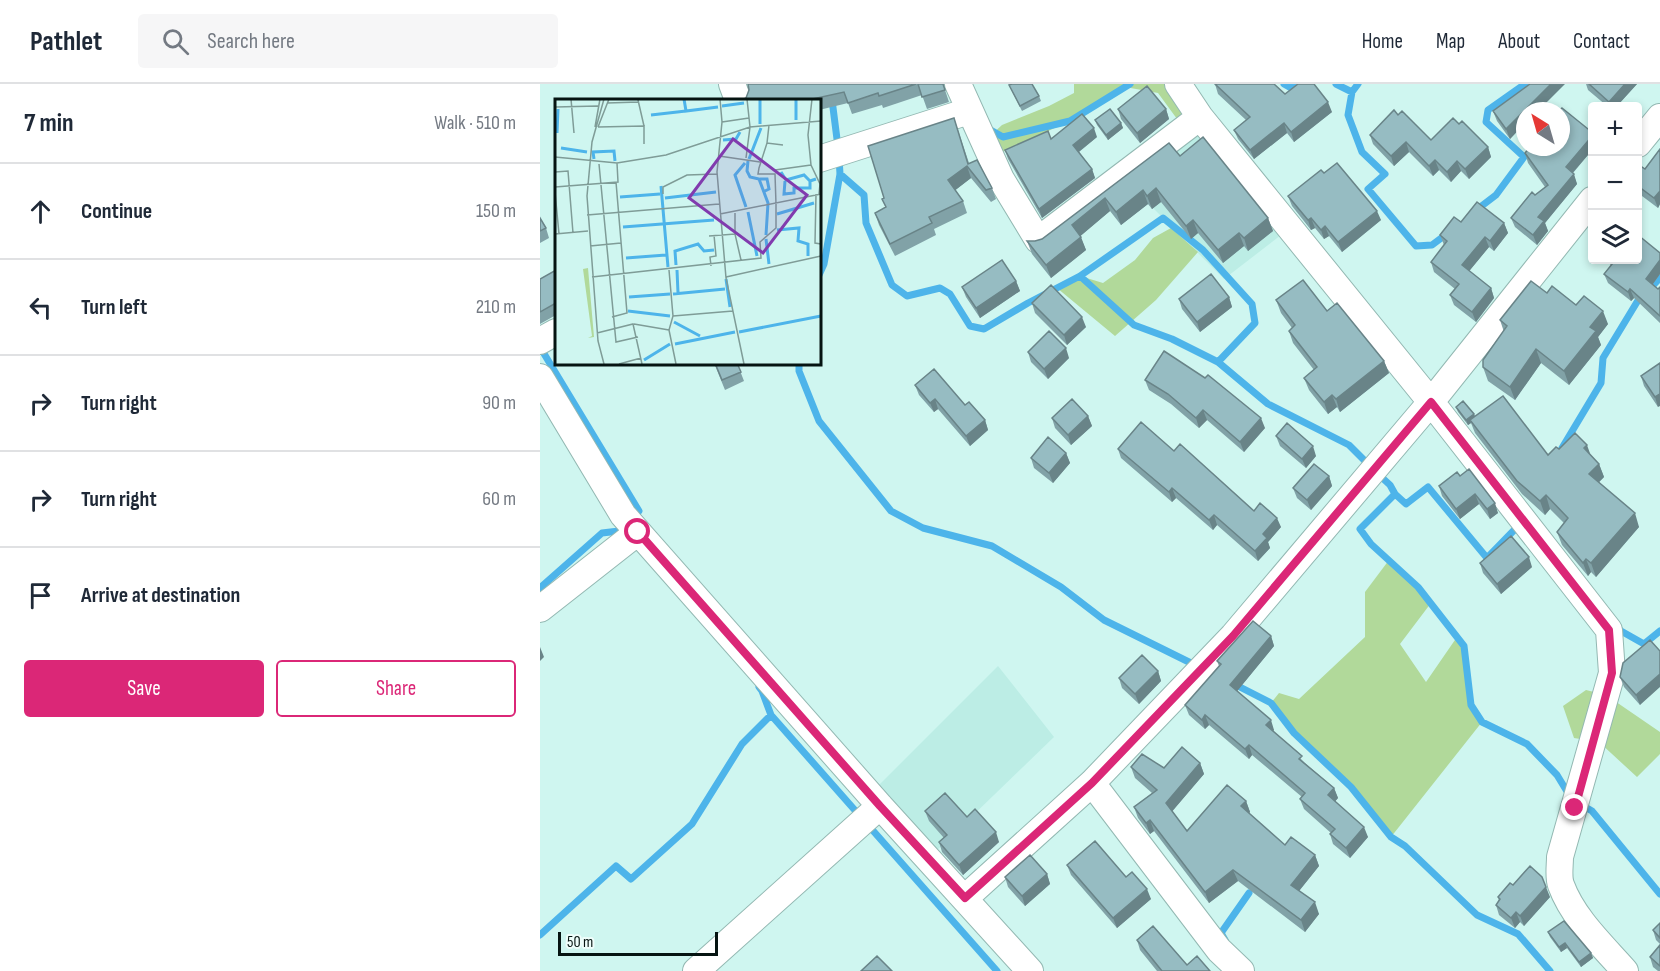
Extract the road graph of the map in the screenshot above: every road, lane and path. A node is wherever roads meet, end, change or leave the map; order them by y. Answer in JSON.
{"nodes":[{"id":1,"x":732,"y":84,"type":"edge"},
{"id":2,"x":958,"y":84,"type":"edge"},
{"id":3,"x":1178,"y":84,"type":"edge"},
{"id":4,"x":738,"y":99,"type":"edge"},
{"id":5,"x":969,"y":111,"type":"junction"},
{"id":6,"x":1200,"y":117,"type":"junction"},
{"id":7,"x":1660,"y":117,"type":"edge"},
{"id":8,"x":1642,"y":139,"type":"edge"},
{"id":9,"x":833,"y":155,"type":"edge"},
{"id":10,"x":1588,"y":206,"type":"edge"},
{"id":11,"x":540,"y":377,"type":"edge"},
{"id":12,"x":1431,"y":402,"type":"junction"},
{"id":13,"x":630,"y":530,"type":"junction"},
{"id":14,"x":540,"y":609,"type":"edge"},
{"id":15,"x":1092,"y":783,"type":"junction"},
{"id":16,"x":880,"y":806,"type":"junction"},
{"id":17,"x":965,"y":898,"type":"junction"},
{"id":18,"x":696,"y":971,"type":"edge"},
{"id":19,"x":1030,"y":971,"type":"edge"},
{"id":20,"x":1241,"y":971,"type":"edge"},
{"id":21,"x":1625,"y":971,"type":"edge"}],
"edges":[{"from":1,"to":4,"type":"street"},
{"from":2,"to":5,"type":"street"},
{"from":3,"to":6,"type":"street"},
{"from":5,"to":6,"type":"street"},
{"from":5,"to":9,"type":"street"},
{"from":6,"to":12,"type":"street"},
{"from":7,"to":8,"type":"street"},
{"from":10,"to":12,"type":"street"},
{"from":11,"to":13,"type":"street"},
{"from":12,"to":15,"type":"street"},
{"from":12,"to":21,"type":"street"},
{"from":13,"to":14,"type":"street"},
{"from":13,"to":16,"type":"street"},
{"from":15,"to":17,"type":"street"},
{"from":15,"to":20,"type":"street"},
{"from":16,"to":17,"type":"street"},
{"from":16,"to":18,"type":"street"},
{"from":17,"to":19,"type":"street"}]}
